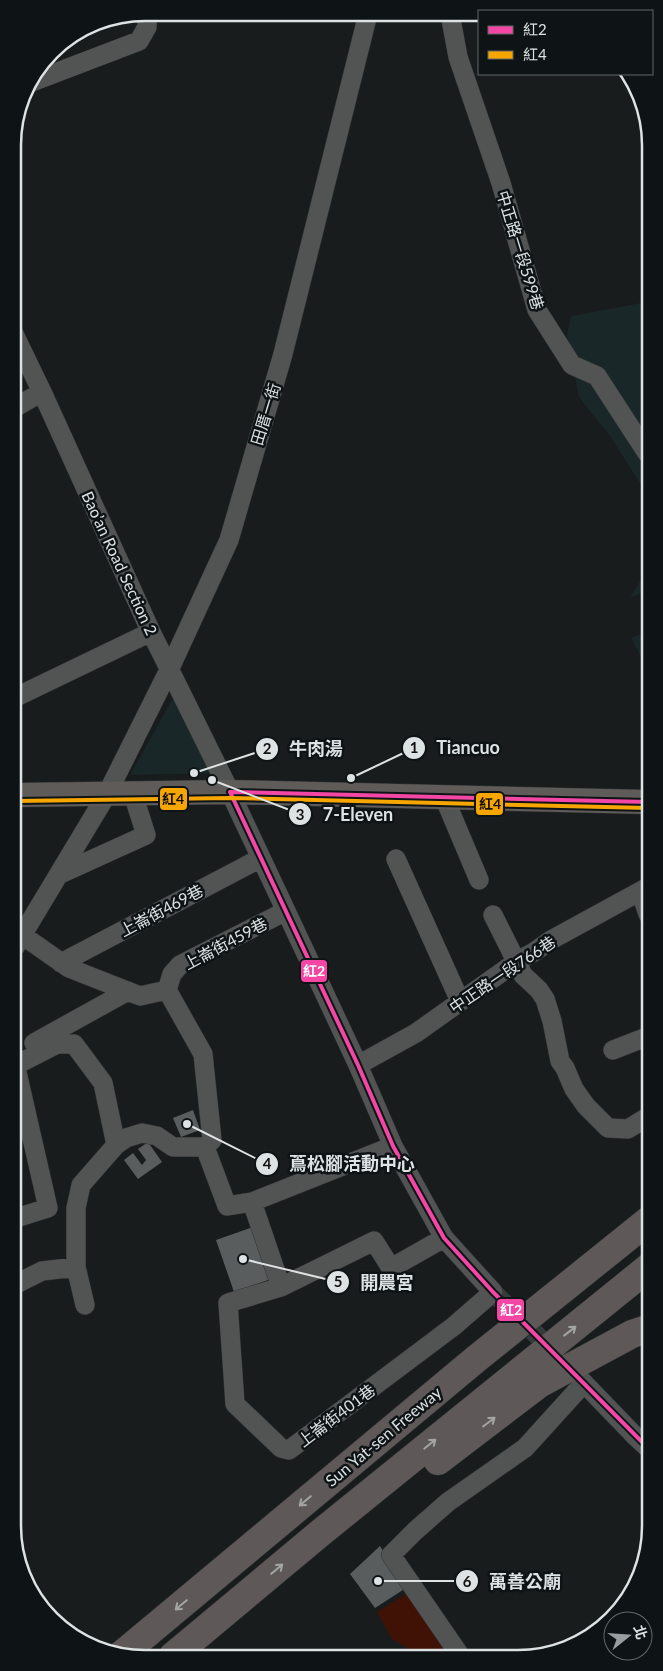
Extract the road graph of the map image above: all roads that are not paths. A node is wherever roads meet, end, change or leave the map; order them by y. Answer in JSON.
{"nodes":[{"id":1,"x":366,"y":21,"type":"edge"},
{"id":2,"x":451,"y":21,"type":"edge"},
{"id":3,"x":147,"y":22,"type":"edge"},
{"id":4,"x":41,"y":79,"type":"edge"},
{"id":5,"x":22,"y":363,"type":"edge"},
{"id":6,"x":42,"y":392,"type":"junction"},
{"id":7,"x":22,"y":404,"type":"edge"},
{"id":8,"x":642,"y":446,"type":"edge"},
{"id":9,"x":151,"y":632,"type":"junction"},
{"id":10,"x":170,"y":668,"type":"junction"},
{"id":11,"x":22,"y":694,"type":"edge"},
{"id":12,"x":230,"y":792,"type":"junction"},
{"id":13,"x":107,"y":794,"type":"junction"},
{"id":14,"x":134,"y":794,"type":"junction"},
{"id":15,"x":22,"y":795,"type":"edge"},
{"id":16,"x":444,"y":797,"type":"junction"},
{"id":17,"x":642,"y":802,"type":"edge"},
{"id":18,"x":262,"y":858,"type":"junction"},
{"id":19,"x":396,"y":859,"type":"dead end"},
{"id":20,"x":58,"y":875,"type":"junction"},
{"id":21,"x":479,"y":880,"type":"dead end"},
{"id":22,"x":641,"y":890,"type":"edge"},
{"id":23,"x":286,"y":911,"type":"junction"},
{"id":24,"x":493,"y":914,"type":"dead end"},
{"id":25,"x":21,"y":937,"type":"edge"},
{"id":26,"x":21,"y":942,"type":"edge"},
{"id":27,"x":516,"y":962,"type":"junction"},
{"id":28,"x":61,"y":963,"type":"junction"},
{"id":29,"x":167,"y":990,"type":"junction"},
{"id":30,"x":128,"y":991,"type":"junction"},
{"id":31,"x":460,"y":1001,"type":"junction"},
{"id":32,"x":641,"y":1039,"type":"edge"},
{"id":33,"x":21,"y":1050,"type":"edge"},
{"id":34,"x":613,"y":1050,"type":"dead end"},
{"id":35,"x":21,"y":1064,"type":"edge"},
{"id":36,"x":358,"y":1065,"type":"junction"},
{"id":37,"x":21,"y":1090,"type":"edge"},
{"id":38,"x":641,"y":1121,"type":"edge"},
{"id":39,"x":116,"y":1145,"type":"junction"},
{"id":40,"x":393,"y":1146,"type":"junction"},
{"id":41,"x":205,"y":1147,"type":"junction"},
{"id":42,"x":252,"y":1202,"type":"junction"},
{"id":43,"x":641,"y":1206,"type":"edge"},
{"id":44,"x":21,"y":1216,"type":"edge"},
{"id":45,"x":641,"y":1226,"type":"edge"},
{"id":46,"x":444,"y":1238,"type":"junction"},
{"id":47,"x":76,"y":1267,"type":"junction"},
{"id":48,"x":641,"y":1274,"type":"edge"},
{"id":49,"x":21,"y":1281,"type":"edge"},
{"id":50,"x":282,"y":1287,"type":"junction"},
{"id":51,"x":493,"y":1292,"type":"joint"},
{"id":52,"x":85,"y":1305,"type":"dead end"},
{"id":53,"x":641,"y":1331,"type":"edge"},
{"id":54,"x":641,"y":1343,"type":"edge"},
{"id":55,"x":476,"y":1359,"type":"junction"},
{"id":56,"x":539,"y":1384,"type":"junction"},
{"id":57,"x":641,"y":1442,"type":"edge"},
{"id":58,"x":319,"y":1534,"type":"junction"},
{"id":59,"x":129,"y":1649,"type":"edge"},
{"id":60,"x":180,"y":1650,"type":"edge"},
{"id":61,"x":456,"y":1650,"type":"edge"}],
"edges":[{"from":1,"to":10,"type":"street","name":"田厝一街"},
{"from":2,"to":8,"type":"street","name":"中正路一段599巷"},
{"from":3,"to":4,"type":"street"},
{"from":5,"to":6,"type":"street","name":"Bao’an Road Section 2"},
{"from":6,"to":7,"type":"street"},
{"from":6,"to":9,"type":"street","name":"Bao’an Road Section 2"},
{"from":9,"to":10,"type":"street","name":"Bao’an Road Section 2"},
{"from":9,"to":11,"type":"street"},
{"from":10,"to":12,"type":"street","name":"Bao’an Road Section 2"},
{"from":10,"to":13,"type":"street","name":"田厝一街"},
{"from":12,"to":14,"type":"main road"},
{"from":12,"to":16,"type":"main road"},
{"from":12,"to":18,"type":"street","name":"Bao’an Road Section 2"},
{"from":13,"to":14,"type":"main road"},
{"from":13,"to":15,"type":"main road"},
{"from":13,"to":20,"type":"street","name":"田厝一街"},
{"from":14,"to":20,"type":"street"},
{"from":16,"to":17,"type":"main road"},
{"from":16,"to":21,"type":"street"},
{"from":18,"to":23,"type":"street","name":"Bao’an Road Section 2"},
{"from":18,"to":28,"type":"street","name":"上崙街469巷"},
{"from":19,"to":31,"type":"street"},
{"from":20,"to":25,"type":"street","name":"田厝一街"},
{"from":22,"to":27,"type":"street","name":"中正路一段766巷"},
{"from":23,"to":29,"type":"street","name":"上崙街459巷"},
{"from":23,"to":36,"type":"street","name":"Bao’an Road Section 2"},
{"from":24,"to":27,"type":"street"},
{"from":26,"to":28,"type":"street"},
{"from":27,"to":31,"type":"street","name":"中正路一段766巷"},
{"from":27,"to":38,"type":"street"},
{"from":28,"to":30,"type":"street"},
{"from":29,"to":30,"type":"street"},
{"from":29,"to":41,"type":"street"},
{"from":30,"to":33,"type":"street"},
{"from":31,"to":36,"type":"street","name":"中正路一段766巷"},
{"from":32,"to":34,"type":"street"},
{"from":35,"to":39,"type":"street"},
{"from":36,"to":40,"type":"street","name":"Bao’an Road Section 2"},
{"from":37,"to":44,"type":"street"},
{"from":39,"to":41,"type":"street"},
{"from":39,"to":47,"type":"street"},
{"from":40,"to":42,"type":"street"},
{"from":40,"to":46,"type":"street","name":"Bao’an Road Section 2"},
{"from":41,"to":42,"type":"street"},
{"from":42,"to":50,"type":"street"},
{"from":43,"to":55,"type":"highway"},
{"from":45,"to":55,"type":"highway","name":"Sun Yat-sen Freeway"},
{"from":46,"to":50,"type":"street","name":"上崙街401巷"},
{"from":46,"to":51,"type":"street","name":"Bao’an Road Section 2"},
{"from":47,"to":49,"type":"street"},
{"from":47,"to":52,"type":"street"},
{"from":58,"to":48,"type":"highway","one_way":true},
{"from":50,"to":51,"type":"street","name":"上崙街401巷"},
{"from":53,"to":56,"type":"highway"},
{"from":54,"to":56,"type":"highway"},
{"from":55,"to":59,"type":"highway","name":"Sun Yat-sen Freeway","one_way":true},
{"from":58,"to":56,"type":"highway","one_way":true},
{"from":57,"to":61,"type":"street"},
{"from":60,"to":58,"type":"highway","one_way":true}]}
